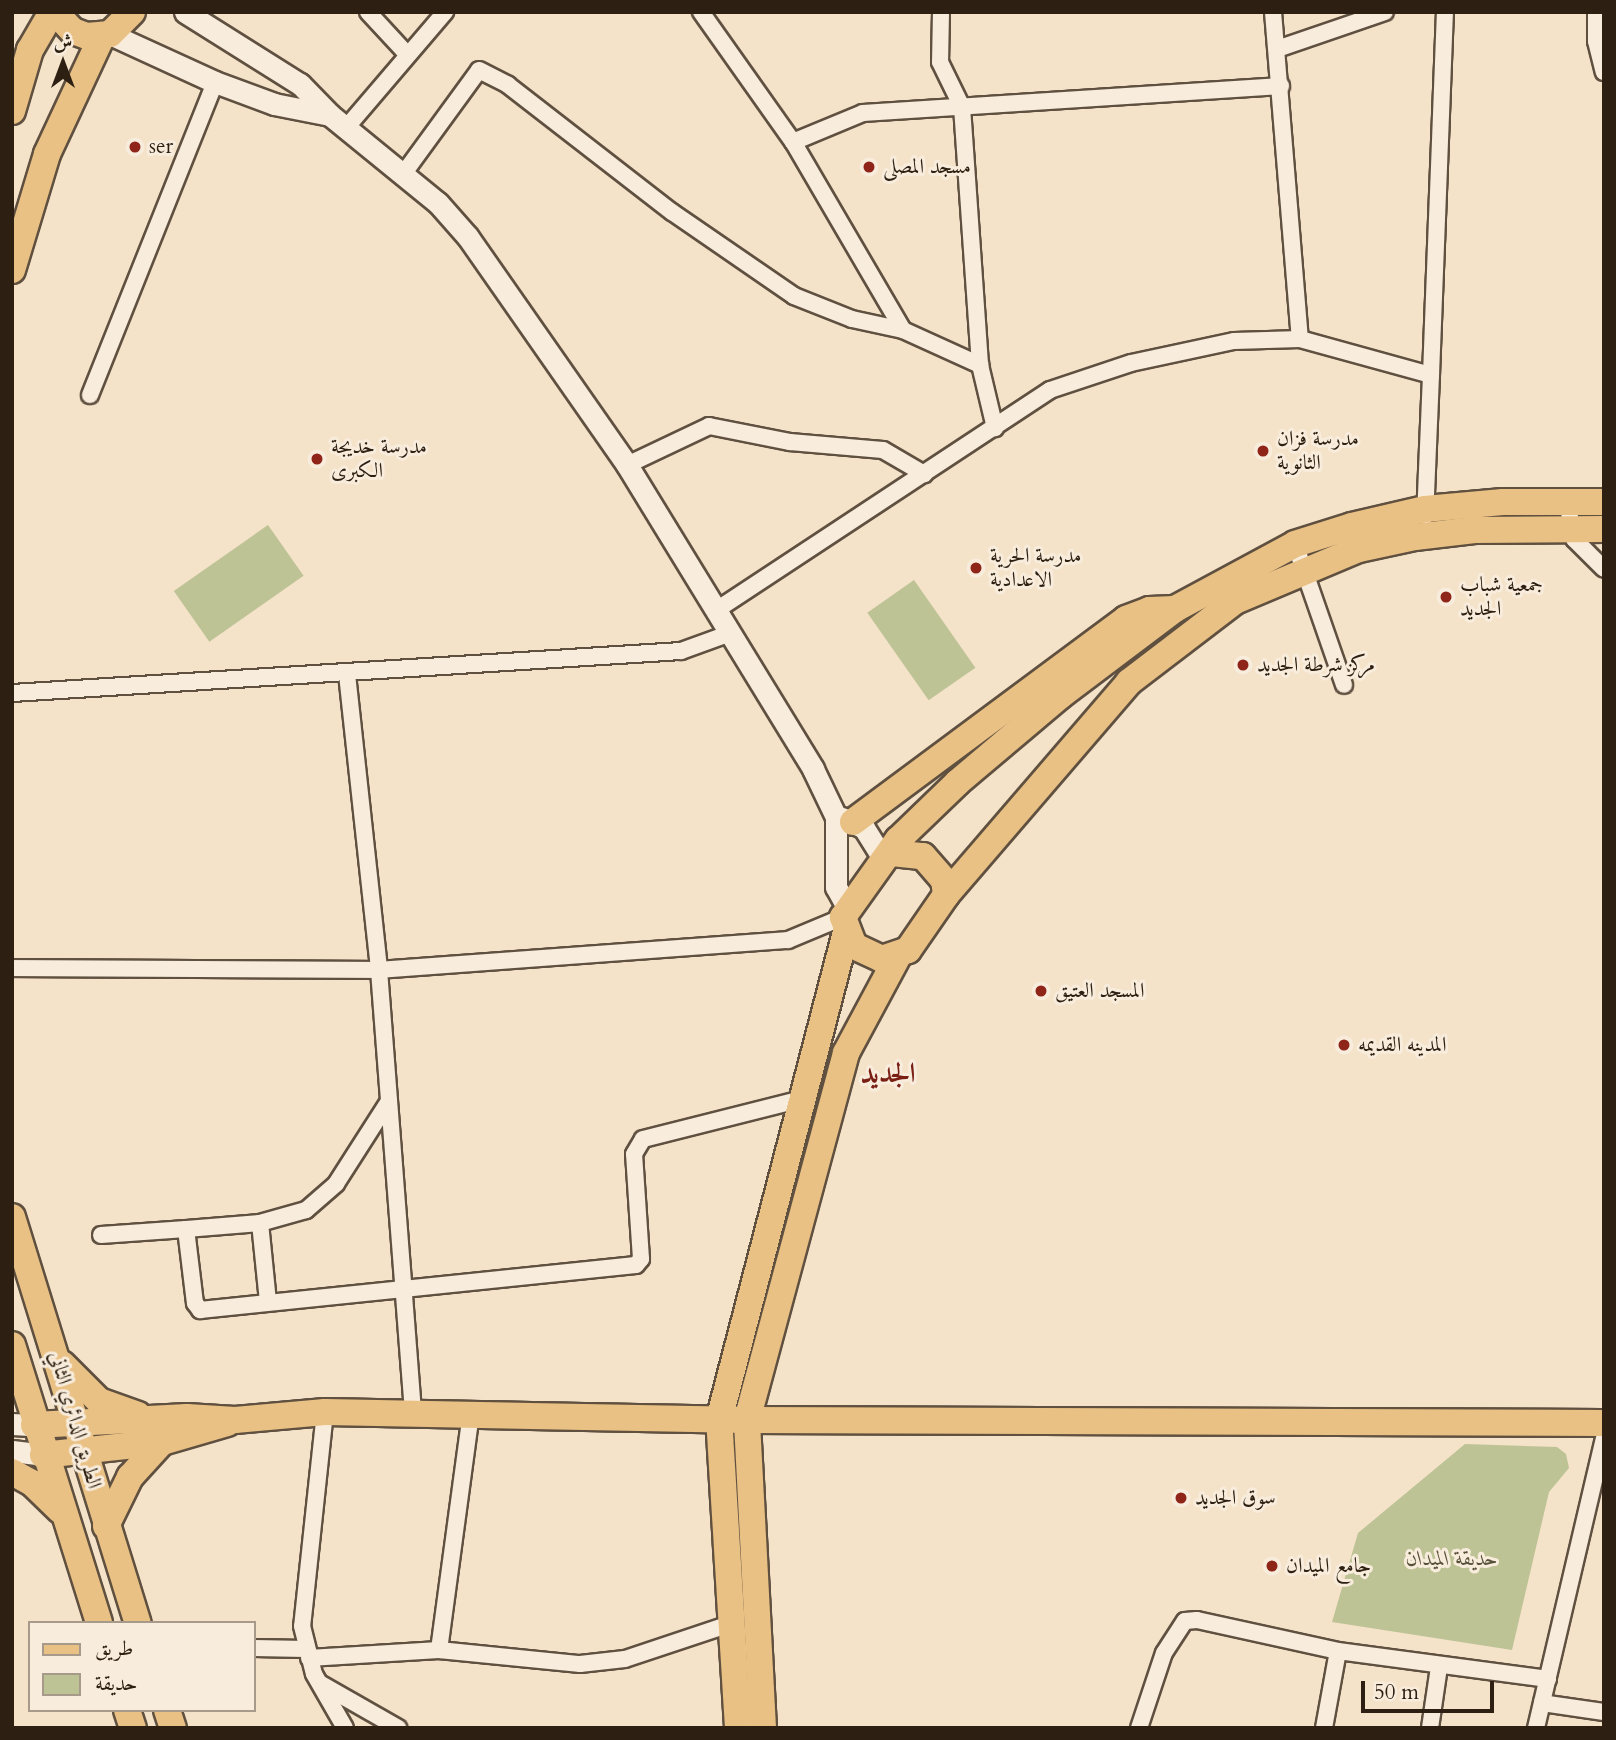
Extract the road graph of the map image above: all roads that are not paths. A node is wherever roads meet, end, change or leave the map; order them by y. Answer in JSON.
{"nodes":[{"id":1,"x":54,"y":12,"type":"edge"},
{"id":2,"x":132,"y":12,"type":"edge"},
{"id":3,"x":368,"y":12,"type":"edge"},
{"id":4,"x":444,"y":12,"type":"edge"},
{"id":5,"x":701,"y":12,"type":"edge"},
{"id":6,"x":941,"y":12,"type":"edge"},
{"id":7,"x":1273,"y":12,"type":"edge"},
{"id":8,"x":1385,"y":12,"type":"edge"},
{"id":9,"x":1445,"y":12,"type":"edge"},
{"id":10,"x":1596,"y":12,"type":"edge"},
{"id":11,"x":191,"y":13,"type":"edge"},
{"id":12,"x":106,"y":35,"type":"junction"},
{"id":13,"x":1277,"y":49,"type":"junction"},
{"id":14,"x":406,"y":53,"type":"junction"},
{"id":15,"x":1604,"y":72,"type":"edge"},
{"id":16,"x":215,"y":82,"type":"junction"},
{"id":17,"x":1281,"y":86,"type":"junction"},
{"id":18,"x":962,"y":107,"type":"junction"},
{"id":19,"x":12,"y":111,"type":"edge"},
{"id":20,"x":338,"y":121,"type":"junction"},
{"id":21,"x":793,"y":142,"type":"junction"},
{"id":22,"x":404,"y":173,"type":"junction"},
{"id":23,"x":12,"y":270,"type":"edge"},
{"id":24,"x":903,"y":330,"type":"junction"},
{"id":25,"x":1300,"y":339,"type":"junction"},
{"id":26,"x":979,"y":365,"type":"junction"},
{"id":27,"x":1431,"y":375,"type":"junction"},
{"id":28,"x":90,"y":394,"type":"dead end"},
{"id":29,"x":995,"y":428,"type":"junction"},
{"id":30,"x":627,"y":465,"type":"junction"},
{"id":31,"x":925,"y":474,"type":"junction"},
{"id":32,"x":1604,"y":502,"type":"edge"},
{"id":33,"x":1568,"y":515,"type":"junction"},
{"id":34,"x":1425,"y":522,"type":"junction"},
{"id":35,"x":1604,"y":529,"type":"edge"},
{"id":36,"x":1299,"y":556,"type":"junction"},
{"id":37,"x":1604,"y":569,"type":"edge"},
{"id":38,"x":1175,"y":609,"type":"junction"},
{"id":39,"x":715,"y":611,"type":"junction"},
{"id":40,"x":728,"y":634,"type":"junction"},
{"id":41,"x":347,"y":674,"type":"junction"},
{"id":42,"x":1344,"y":685,"type":"dead end"},
{"id":43,"x":12,"y":692,"type":"edge"},
{"id":44,"x":845,"y":819,"type":"junction"},
{"id":45,"x":888,"y":856,"type":"junction"},
{"id":46,"x":946,"y":895,"type":"junction"},
{"id":47,"x":846,"y":919,"type":"junction"},
{"id":48,"x":898,"y":956,"type":"junction"},
{"id":49,"x":12,"y":968,"type":"edge"},
{"id":50,"x":379,"y":970,"type":"junction"},
{"id":51,"x":802,"y":1099,"type":"junction"},
{"id":52,"x":389,"y":1101,"type":"junction"},
{"id":53,"x":12,"y":1217,"type":"edge"},
{"id":54,"x":260,"y":1223,"type":"junction"},
{"id":55,"x":186,"y":1229,"type":"junction"},
{"id":56,"x":101,"y":1235,"type":"dead end"},
{"id":57,"x":404,"y":1292,"type":"junction"},
{"id":58,"x":268,"y":1302,"type":"junction"},
{"id":59,"x":12,"y":1345,"type":"edge"},
{"id":60,"x":58,"y":1360,"type":"junction"},
{"id":61,"x":325,"y":1412,"type":"junction"},
{"id":62,"x":413,"y":1412,"type":"junction"},
{"id":63,"x":471,"y":1413,"type":"junction"},
{"id":64,"x":719,"y":1420,"type":"junction"},
{"id":65,"x":747,"y":1420,"type":"junction"},
{"id":66,"x":1604,"y":1423,"type":"edge"},
{"id":67,"x":76,"y":1424,"type":"junction"},
{"id":68,"x":23,"y":1425,"type":"edge"},
{"id":69,"x":159,"y":1431,"type":"junction"},
{"id":70,"x":1604,"y":1439,"type":"edge"},
{"id":71,"x":12,"y":1451,"type":"edge"},
{"id":72,"x":85,"y":1452,"type":"junction"},
{"id":73,"x":43,"y":1455,"type":"junction"},
{"id":74,"x":12,"y":1472,"type":"edge"},
{"id":75,"x":1600,"y":1476,"type":"edge"},
{"id":76,"x":62,"y":1512,"type":"junction"},
{"id":77,"x":106,"y":1526,"type":"junction"},
{"id":78,"x":98,"y":1621,"type":"edge"},
{"id":79,"x":137,"y":1621,"type":"edge"},
{"id":80,"x":730,"y":1624,"type":"junction"},
{"id":81,"x":256,"y":1648,"type":"edge"},
{"id":82,"x":439,"y":1650,"type":"junction"},
{"id":83,"x":1338,"y":1651,"type":"junction"},
{"id":84,"x":308,"y":1653,"type":"junction"},
{"id":85,"x":1439,"y":1667,"type":"junction"},
{"id":86,"x":1548,"y":1679,"type":"junction"},
{"id":87,"x":321,"y":1684,"type":"junction"},
{"id":88,"x":1542,"y":1703,"type":"junction"},
{"id":89,"x":1604,"y":1712,"type":"edge"},
{"id":90,"x":345,"y":1728,"type":"edge"},
{"id":91,"x":398,"y":1728,"type":"edge"},
{"id":92,"x":738,"y":1728,"type":"edge"},
{"id":93,"x":763,"y":1728,"type":"edge"},
{"id":94,"x":1139,"y":1728,"type":"edge"},
{"id":95,"x":1324,"y":1728,"type":"edge"},
{"id":96,"x":1430,"y":1728,"type":"edge"},
{"id":97,"x":1536,"y":1728,"type":"edge"}],
"edges":[{"from":1,"to":12,"type":"main road"},
{"from":1,"to":19,"type":"main road"},
{"from":2,"to":12,"type":"main road"},
{"from":3,"to":14,"type":"street"},
{"from":4,"to":14,"type":"street"},
{"from":5,"to":21,"type":"street"},
{"from":6,"to":18,"type":"street"},
{"from":7,"to":13,"type":"street"},
{"from":8,"to":13,"type":"street"},
{"from":9,"to":27,"type":"street"},
{"from":10,"to":15,"type":"street"},
{"from":11,"to":20,"type":"street"},
{"from":12,"to":16,"type":"street"},
{"from":12,"to":23,"type":"main road"},
{"from":13,"to":17,"type":"street"},
{"from":14,"to":20,"type":"street"},
{"from":16,"to":20,"type":"street"},
{"from":16,"to":28,"type":"street"},
{"from":17,"to":18,"type":"street"},
{"from":17,"to":25,"type":"street"},
{"from":18,"to":21,"type":"street"},
{"from":18,"to":26,"type":"street"},
{"from":20,"to":22,"type":"street"},
{"from":21,"to":24,"type":"street"},
{"from":22,"to":24,"type":"street"},
{"from":22,"to":30,"type":"street"},
{"from":24,"to":26,"type":"street"},
{"from":25,"to":27,"type":"street"},
{"from":25,"to":29,"type":"street"},
{"from":26,"to":29,"type":"street"},
{"from":27,"to":34,"type":"street"},
{"from":29,"to":31,"type":"street"},
{"from":30,"to":31,"type":"street"},
{"from":30,"to":39,"type":"street"},
{"from":31,"to":39,"type":"street"},
{"from":32,"to":33,"type":"main road"},
{"from":33,"to":34,"type":"main road"},
{"from":33,"to":35,"type":"main road"},
{"from":33,"to":37,"type":"street"},
{"from":34,"to":36,"type":"main road"},
{"from":36,"to":38,"type":"main road"},
{"from":36,"to":42,"type":"street"},
{"from":36,"to":46,"type":"main road"},
{"from":38,"to":44,"type":"main road"},
{"from":38,"to":45,"type":"main road"},
{"from":39,"to":40,"type":"street"},
{"from":40,"to":41,"type":"street"},
{"from":40,"to":44,"type":"street"},
{"from":41,"to":43,"type":"street"},
{"from":41,"to":50,"type":"street"},
{"from":44,"to":45,"type":"street"},
{"from":44,"to":47,"type":"street"},
{"from":45,"to":46,"type":"main road"},
{"from":45,"to":47,"type":"main road"},
{"from":46,"to":48,"type":"main road"},
{"from":47,"to":48,"type":"main road"},
{"from":47,"to":50,"type":"street"},
{"from":47,"to":51,"type":"main road"},
{"from":48,"to":65,"type":"main road"},
{"from":49,"to":50,"type":"street"},
{"from":50,"to":52,"type":"street"},
{"from":51,"to":57,"type":"street"},
{"from":51,"to":64,"type":"main road"},
{"from":52,"to":54,"type":"street"},
{"from":52,"to":57,"type":"street"},
{"from":53,"to":60,"type":"main road","name":"الطريق الدائري الثاني"},
{"from":54,"to":55,"type":"street"},
{"from":54,"to":58,"type":"street"},
{"from":55,"to":56,"type":"street"},
{"from":55,"to":58,"type":"street"},
{"from":57,"to":58,"type":"street"},
{"from":57,"to":62,"type":"street"},
{"from":59,"to":68,"type":"main road","name":"الطريق الدائري الثاني"},
{"from":60,"to":67,"type":"main road","name":"الطريق الدائري الثاني"},
{"from":60,"to":69,"type":"main road"},
{"from":61,"to":62,"type":"main road"},
{"from":61,"to":69,"type":"main road"},
{"from":61,"to":84,"type":"street"},
{"from":62,"to":63,"type":"main road"},
{"from":63,"to":64,"type":"main road"},
{"from":63,"to":82,"type":"street"},
{"from":64,"to":65,"type":"main road"},
{"from":64,"to":80,"type":"main road"},
{"from":65,"to":66,"type":"main road"},
{"from":65,"to":93,"type":"main road"},
{"from":67,"to":68,"type":"main road"},
{"from":67,"to":69,"type":"main road"},
{"from":67,"to":72,"type":"main road","name":"الطريق الدائري الثاني"},
{"from":68,"to":73,"type":"main road","name":"الطريق الدائري الثاني"},
{"from":69,"to":72,"type":"main road"},
{"from":69,"to":77,"type":"main road"},
{"from":70,"to":75,"type":"street"},
{"from":71,"to":73,"type":"street"},
{"from":72,"to":73,"type":"main road"},
{"from":72,"to":77,"type":"main road","name":"الطريق الدائري الثاني"},
{"from":73,"to":76,"type":"main road","name":"الطريق الدائري الثاني"},
{"from":74,"to":76,"type":"main road"},
{"from":75,"to":86,"type":"street"},
{"from":76,"to":78,"type":"main road","name":"الطريق الدائري الثاني"},
{"from":77,"to":79,"type":"main road","name":"الطريق الدائري الثاني"},
{"from":80,"to":82,"type":"street"},
{"from":80,"to":92,"type":"main road"},
{"from":81,"to":84,"type":"street"},
{"from":82,"to":84,"type":"street"},
{"from":83,"to":85,"type":"street"},
{"from":83,"to":94,"type":"street"},
{"from":83,"to":95,"type":"street"},
{"from":84,"to":87,"type":"street"},
{"from":85,"to":86,"type":"street"},
{"from":85,"to":96,"type":"street"},
{"from":86,"to":88,"type":"street"},
{"from":87,"to":90,"type":"street"},
{"from":87,"to":91,"type":"street"},
{"from":88,"to":89,"type":"street"},
{"from":88,"to":97,"type":"street"}]}
